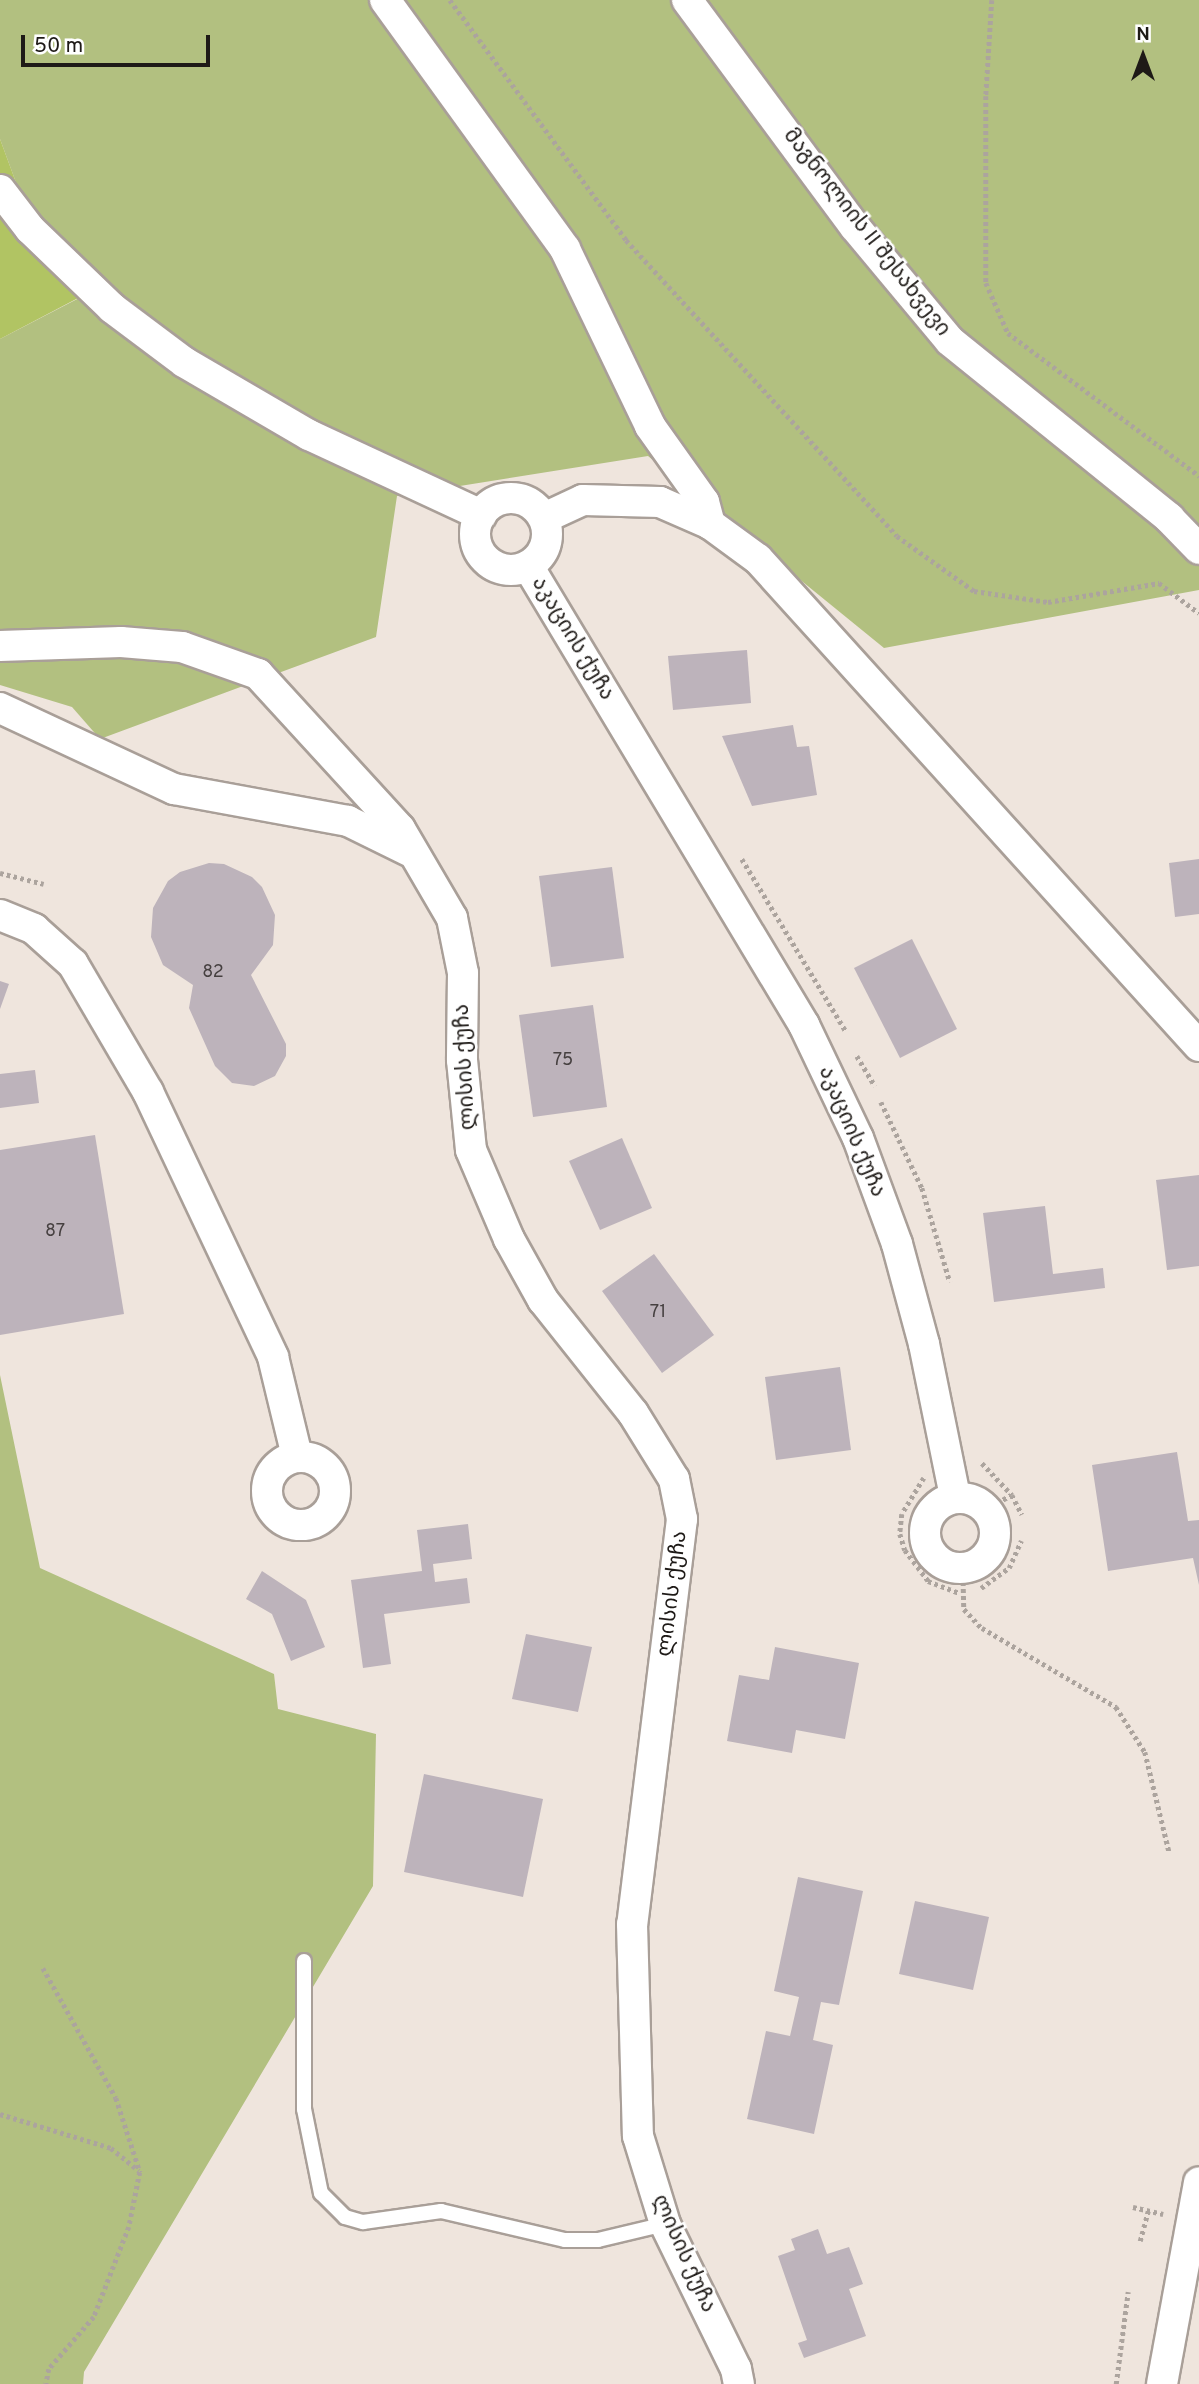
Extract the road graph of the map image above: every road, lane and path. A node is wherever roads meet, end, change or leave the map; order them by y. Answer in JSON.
{"nodes":[{"id":1,"x":385,"y":0,"type":"edge"},
{"id":2,"x":450,"y":0,"type":"edge"},
{"id":3,"x":687,"y":0,"type":"edge"},
{"id":4,"x":992,"y":0,"type":"edge"},
{"id":5,"x":0,"y":190,"type":"edge"},
{"id":6,"x":1199,"y":476,"type":"edge"},
{"id":7,"x":481,"y":516,"type":"junction"},
{"id":8,"x":544,"y":518,"type":"junction"},
{"id":9,"x":710,"y":524,"type":"junction"},
{"id":10,"x":1199,"y":549,"type":"edge"},
{"id":11,"x":528,"y":566,"type":"junction"},
{"id":12,"x":1199,"y":613,"type":"edge"},
{"id":13,"x":0,"y":646,"type":"edge"},
{"id":14,"x":0,"y":708,"type":"edge"},
{"id":15,"x":413,"y":854,"type":"junction"},
{"id":16,"x":742,"y":859,"type":"dead end"},
{"id":17,"x":0,"y":873,"type":"edge"},
{"id":18,"x":44,"y":884,"type":"dead end"},
{"id":19,"x":0,"y":915,"type":"edge"},
{"id":20,"x":845,"y":1030,"type":"dead end"},
{"id":21,"x":1199,"y":1046,"type":"edge"},
{"id":22,"x":857,"y":1056,"type":"dead end"},
{"id":23,"x":875,"y":1086,"type":"dead end"},
{"id":24,"x":881,"y":1102,"type":"dead end"},
{"id":25,"x":950,"y":1282,"type":"dead end"},
{"id":26,"x":297,"y":1457,"type":"dead end"},
{"id":27,"x":982,"y":1463,"type":"dead end"},
{"id":28,"x":925,"y":1471,"type":"dead end"},
{"id":29,"x":1012,"y":1495,"type":"junction"},
{"id":30,"x":955,"y":1497,"type":"junction"},
{"id":31,"x":997,"y":1503,"type":"dead end"},
{"id":32,"x":1022,"y":1515,"type":"dead end"},
{"id":33,"x":1021,"y":1541,"type":"dead end"},
{"id":34,"x":968,"y":1583,"type":"junction"},
{"id":35,"x":1170,"y":1851,"type":"dead end"},
{"id":36,"x":304,"y":1961,"type":"dead end"},
{"id":37,"x":43,"y":1968,"type":"dead end"},
{"id":38,"x":0,"y":2114,"type":"edge"},
{"id":39,"x":140,"y":2172,"type":"junction"},
{"id":40,"x":1199,"y":2182,"type":"edge"},
{"id":41,"x":1133,"y":2207,"type":"dead end"},
{"id":42,"x":1148,"y":2211,"type":"junction"},
{"id":43,"x":1164,"y":2214,"type":"dead end"},
{"id":44,"x":665,"y":2224,"type":"junction"},
{"id":45,"x":1140,"y":2241,"type":"dead end"},
{"id":46,"x":1128,"y":2292,"type":"dead end"},
{"id":47,"x":46,"y":2384,"type":"edge"},
{"id":48,"x":739,"y":2384,"type":"edge"},
{"id":49,"x":1116,"y":2384,"type":"edge"},
{"id":50,"x":1162,"y":2384,"type":"edge"}],
"edges":[{"from":1,"to":9,"type":"street"},
{"from":2,"to":12,"type":"path"},
{"from":3,"to":10,"type":"street","name":"მაგნოლიის II შესახვევი"},
{"from":4,"to":6,"type":"path"},
{"from":5,"to":7,"type":"street"},
{"from":7,"to":8,"type":"street"},
{"from":7,"to":11,"type":"street"},
{"from":8,"to":9,"type":"street"},
{"from":8,"to":11,"type":"street","name":"აკაციის ქუჩა"},
{"from":9,"to":21,"type":"street"},
{"from":11,"to":30,"type":"street","name":"აკაციის ქუჩა"},
{"from":13,"to":15,"type":"street","name":"ლისის ქუჩა"},
{"from":14,"to":15,"type":"street"},
{"from":15,"to":44,"type":"street","name":"ლისის ქუჩა"},
{"from":16,"to":20,"type":"path"},
{"from":17,"to":18,"type":"path"},
{"from":19,"to":26,"type":"street"},
{"from":22,"to":23,"type":"path"},
{"from":24,"to":25,"type":"path"},
{"from":27,"to":29,"type":"path"},
{"from":28,"to":34,"type":"path"},
{"from":29,"to":31,"type":"path"},
{"from":29,"to":32,"type":"path"},
{"from":30,"to":34,"type":"street"},
{"from":30,"to":34,"type":"street"},
{"from":33,"to":34,"type":"path"},
{"from":34,"to":35,"type":"path"},
{"from":36,"to":44,"type":"lane"},
{"from":37,"to":39,"type":"path"},
{"from":38,"to":39,"type":"path"},
{"from":39,"to":47,"type":"path"},
{"from":40,"to":50,"type":"street"},
{"from":41,"to":42,"type":"path"},
{"from":42,"to":43,"type":"path"},
{"from":42,"to":45,"type":"path"},
{"from":44,"to":48,"type":"street","name":"ლისის ქუჩა"},
{"from":46,"to":49,"type":"path"}]}
